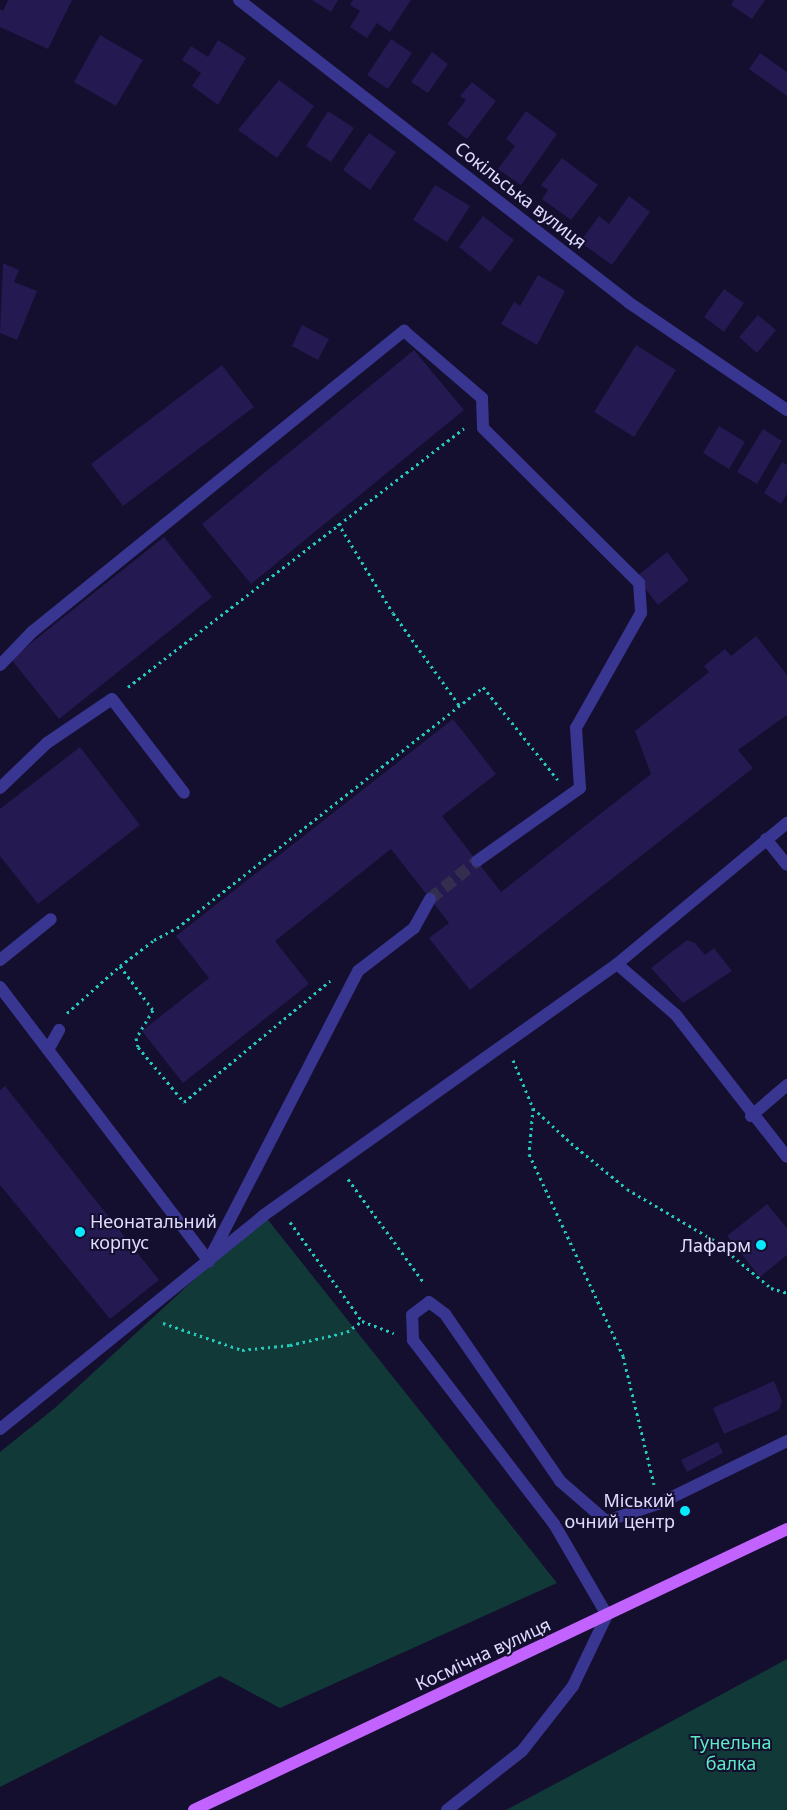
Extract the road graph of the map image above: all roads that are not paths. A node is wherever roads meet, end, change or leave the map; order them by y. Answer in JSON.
{"nodes":[{"id":1,"x":239,"y":0,"type":"edge"},
{"id":2,"x":787,"y":410,"type":"edge"},
{"id":3,"x":0,"y":665,"type":"edge"},
{"id":4,"x":0,"y":788,"type":"edge"},
{"id":5,"x":184,"y":794,"type":"dead end"},
{"id":6,"x":787,"y":823,"type":"edge"},
{"id":7,"x":766,"y":839,"type":"junction"},
{"id":8,"x":477,"y":861,"type":"tunnel mouth"},
{"id":9,"x":787,"y":865,"type":"edge"},
{"id":10,"x":430,"y":899,"type":"tunnel mouth"},
{"id":11,"x":51,"y":919,"type":"dead end"},
{"id":12,"x":0,"y":960,"type":"edge"},
{"id":13,"x":617,"y":964,"type":"junction"},
{"id":14,"x":2,"y":992,"type":"edge"},
{"id":15,"x":59,"y":1030,"type":"road end"},
{"id":16,"x":48,"y":1050,"type":"junction"},
{"id":17,"x":787,"y":1085,"type":"edge"},
{"id":18,"x":751,"y":1116,"type":"junction"},
{"id":19,"x":787,"y":1158,"type":"edge"},
{"id":20,"x":209,"y":1261,"type":"junction"},
{"id":21,"x":0,"y":1429,"type":"edge"},
{"id":22,"x":787,"y":1441,"type":"edge"},
{"id":23,"x":787,"y":1529,"type":"edge"},
{"id":24,"x":607,"y":1615,"type":"junction"},
{"id":25,"x":194,"y":1810,"type":"edge"},
{"id":26,"x":447,"y":1810,"type":"edge"}],
"edges":[{"from":1,"to":2,"type":"street","name":"Сокільська вулиця"},
{"from":3,"to":8,"type":"street"},
{"from":4,"to":5,"type":"street"},
{"from":6,"to":7,"type":"street"},
{"from":7,"to":9,"type":"street"},
{"from":7,"to":13,"type":"street"},
{"from":10,"to":20,"type":"street"},
{"from":11,"to":12,"type":"street"},
{"from":13,"to":18,"type":"street"},
{"from":13,"to":20,"type":"street"},
{"from":14,"to":16,"type":"street"},
{"from":15,"to":16,"type":"street"},
{"from":16,"to":20,"type":"street"},
{"from":17,"to":18,"type":"street"},
{"from":18,"to":19,"type":"street"},
{"from":20,"to":21,"type":"street"},
{"from":22,"to":24,"type":"street"},
{"from":23,"to":24,"type":"main road","name":"Космічна вулиця"},
{"from":24,"to":25,"type":"main road","name":"Космічна вулиця"},
{"from":24,"to":26,"type":"street"}]}
